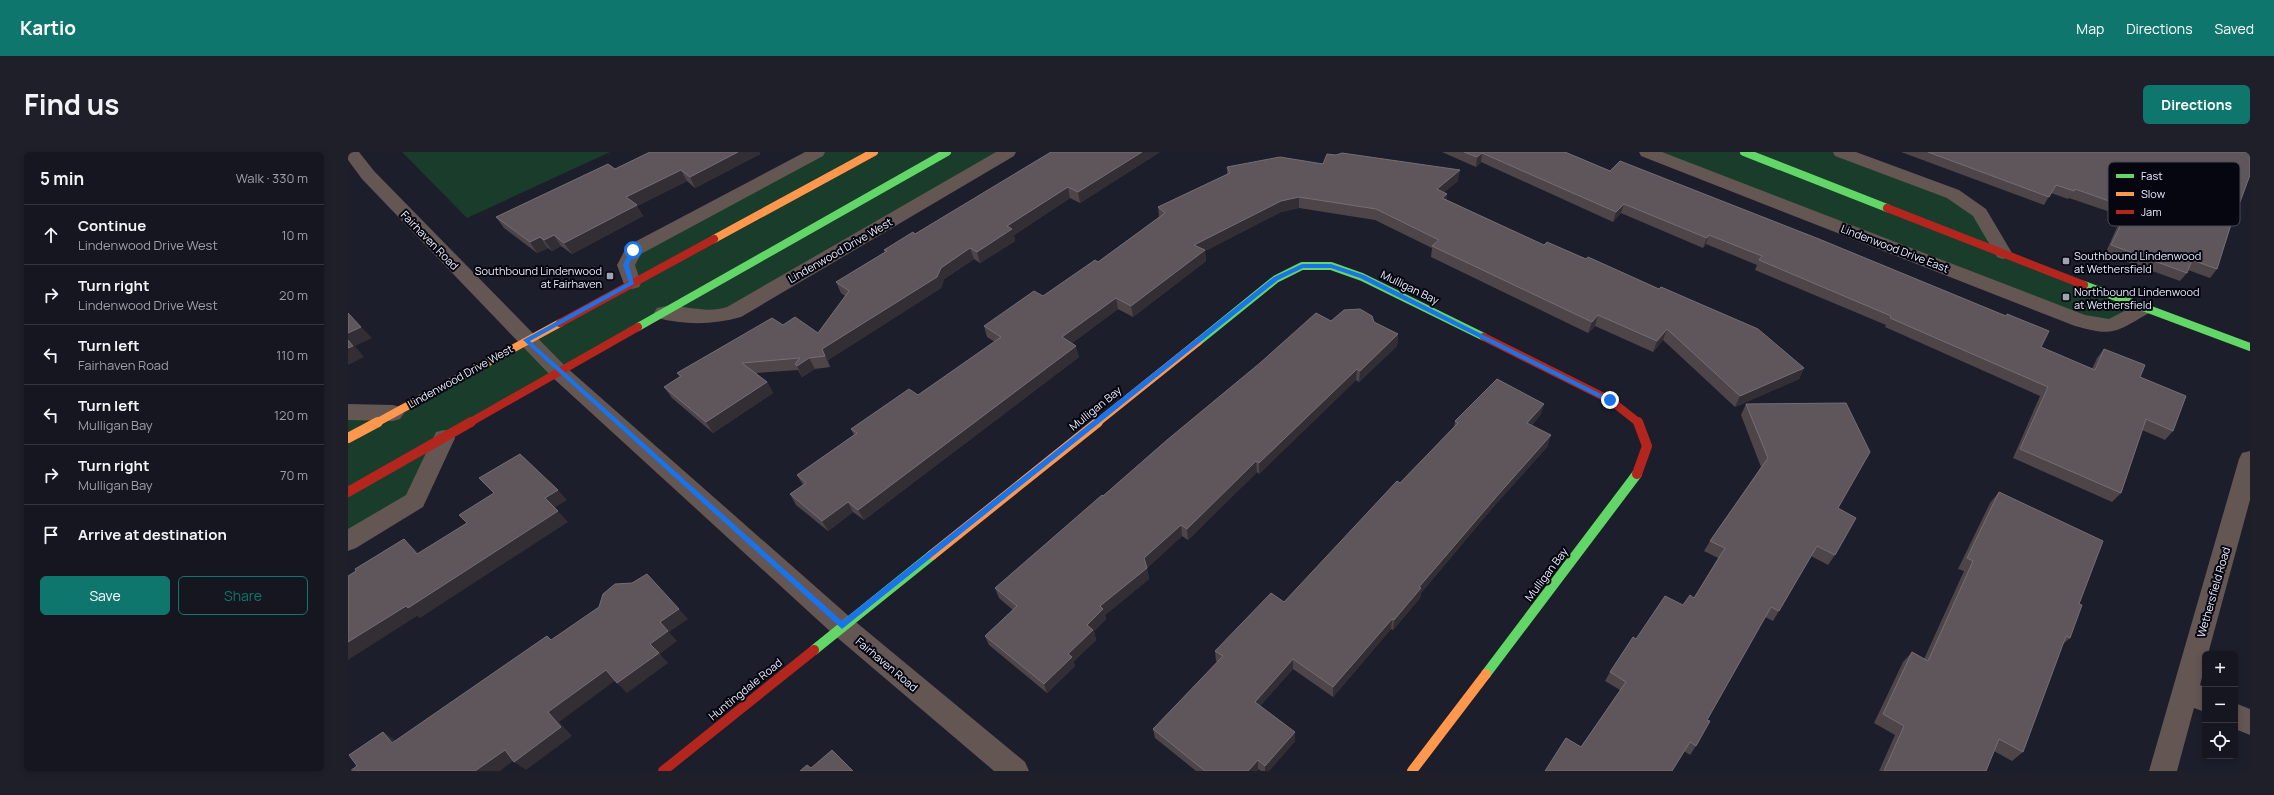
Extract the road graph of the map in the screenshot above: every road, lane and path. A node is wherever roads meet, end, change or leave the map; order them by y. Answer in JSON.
{"nodes":[{"id":1,"x":350,"y":152,"type":"edge"},
{"id":2,"x":817,"y":152,"type":"edge"},
{"id":3,"x":874,"y":152,"type":"edge"},
{"id":4,"x":947,"y":152,"type":"edge"},
{"id":5,"x":1008,"y":152,"type":"edge"},
{"id":6,"x":1647,"y":152,"type":"edge"},
{"id":7,"x":1744,"y":152,"type":"edge"},
{"id":8,"x":1841,"y":152,"type":"edge"},
{"id":9,"x":2003,"y":254,"type":"junction"},
{"id":10,"x":632,"y":283,"type":"junction"},
{"id":11,"x":2142,"y":308,"type":"junction"},
{"id":12,"x":664,"y":313,"type":"junction"},
{"id":13,"x":526,"y":340,"type":"junction"},
{"id":14,"x":2250,"y":347,"type":"edge"},
{"id":15,"x":559,"y":372,"type":"junction"},
{"id":16,"x":348,"y":412,"type":"edge"},
{"id":17,"x":393,"y":413,"type":"junction"},
{"id":18,"x":348,"y":438,"type":"edge"},
{"id":19,"x":444,"y":438,"type":"junction"},
{"id":20,"x":2250,"y":459,"type":"edge"},
{"id":21,"x":348,"y":492,"type":"edge"},
{"id":22,"x":348,"y":541,"type":"edge"},
{"id":23,"x":842,"y":626,"type":"junction"},
{"id":24,"x":2195,"y":695,"type":"edge"},
{"id":25,"x":2238,"y":717,"type":"edge"},
{"id":26,"x":2250,"y":723,"type":"edge"},
{"id":27,"x":663,"y":771,"type":"edge"},
{"id":28,"x":1015,"y":771,"type":"edge"},
{"id":29,"x":1412,"y":771,"type":"edge"},
{"id":30,"x":2163,"y":771,"type":"edge"}],
"edges":[{"from":1,"to":13,"type":"street","name":"Fairhaven Road"},
{"from":2,"to":10,"type":"street"},
{"from":3,"to":10,"type":"street","name":"Lindenwood Drive West"},
{"from":4,"to":12,"type":"street"},
{"from":5,"to":12,"type":"street","name":"Lindenwood Drive West"},
{"from":6,"to":11,"type":"street","name":"Lindenwood Drive East"},
{"from":7,"to":9,"type":"street"},
{"from":8,"to":9,"type":"street"},
{"from":9,"to":11,"type":"street"},
{"from":10,"to":13,"type":"street","name":"Lindenwood Drive West"},
{"from":11,"to":14,"type":"street"},
{"from":12,"to":15,"type":"street"},
{"from":13,"to":15,"type":"street","name":"Fairhaven Road"},
{"from":13,"to":17,"type":"street","name":"Lindenwood Drive West"},
{"from":15,"to":19,"type":"street"},
{"from":15,"to":23,"type":"street","name":"Fairhaven Road"},
{"from":16,"to":17,"type":"street"},
{"from":17,"to":18,"type":"street","name":"Lindenwood Drive West"},
{"from":19,"to":21,"type":"street"},
{"from":19,"to":22,"type":"street"},
{"from":20,"to":24,"type":"street","name":"Wethersfield Road"},
{"from":23,"to":27,"type":"street","name":"Huntingdale Road"},
{"from":23,"to":28,"type":"street","name":"Fairhaven Road"},
{"from":23,"to":29,"type":"street","name":"Mulligan Bay"},
{"from":24,"to":30,"type":"street","name":"Wethersfield Road"},
{"from":25,"to":26,"type":"street"}]}
